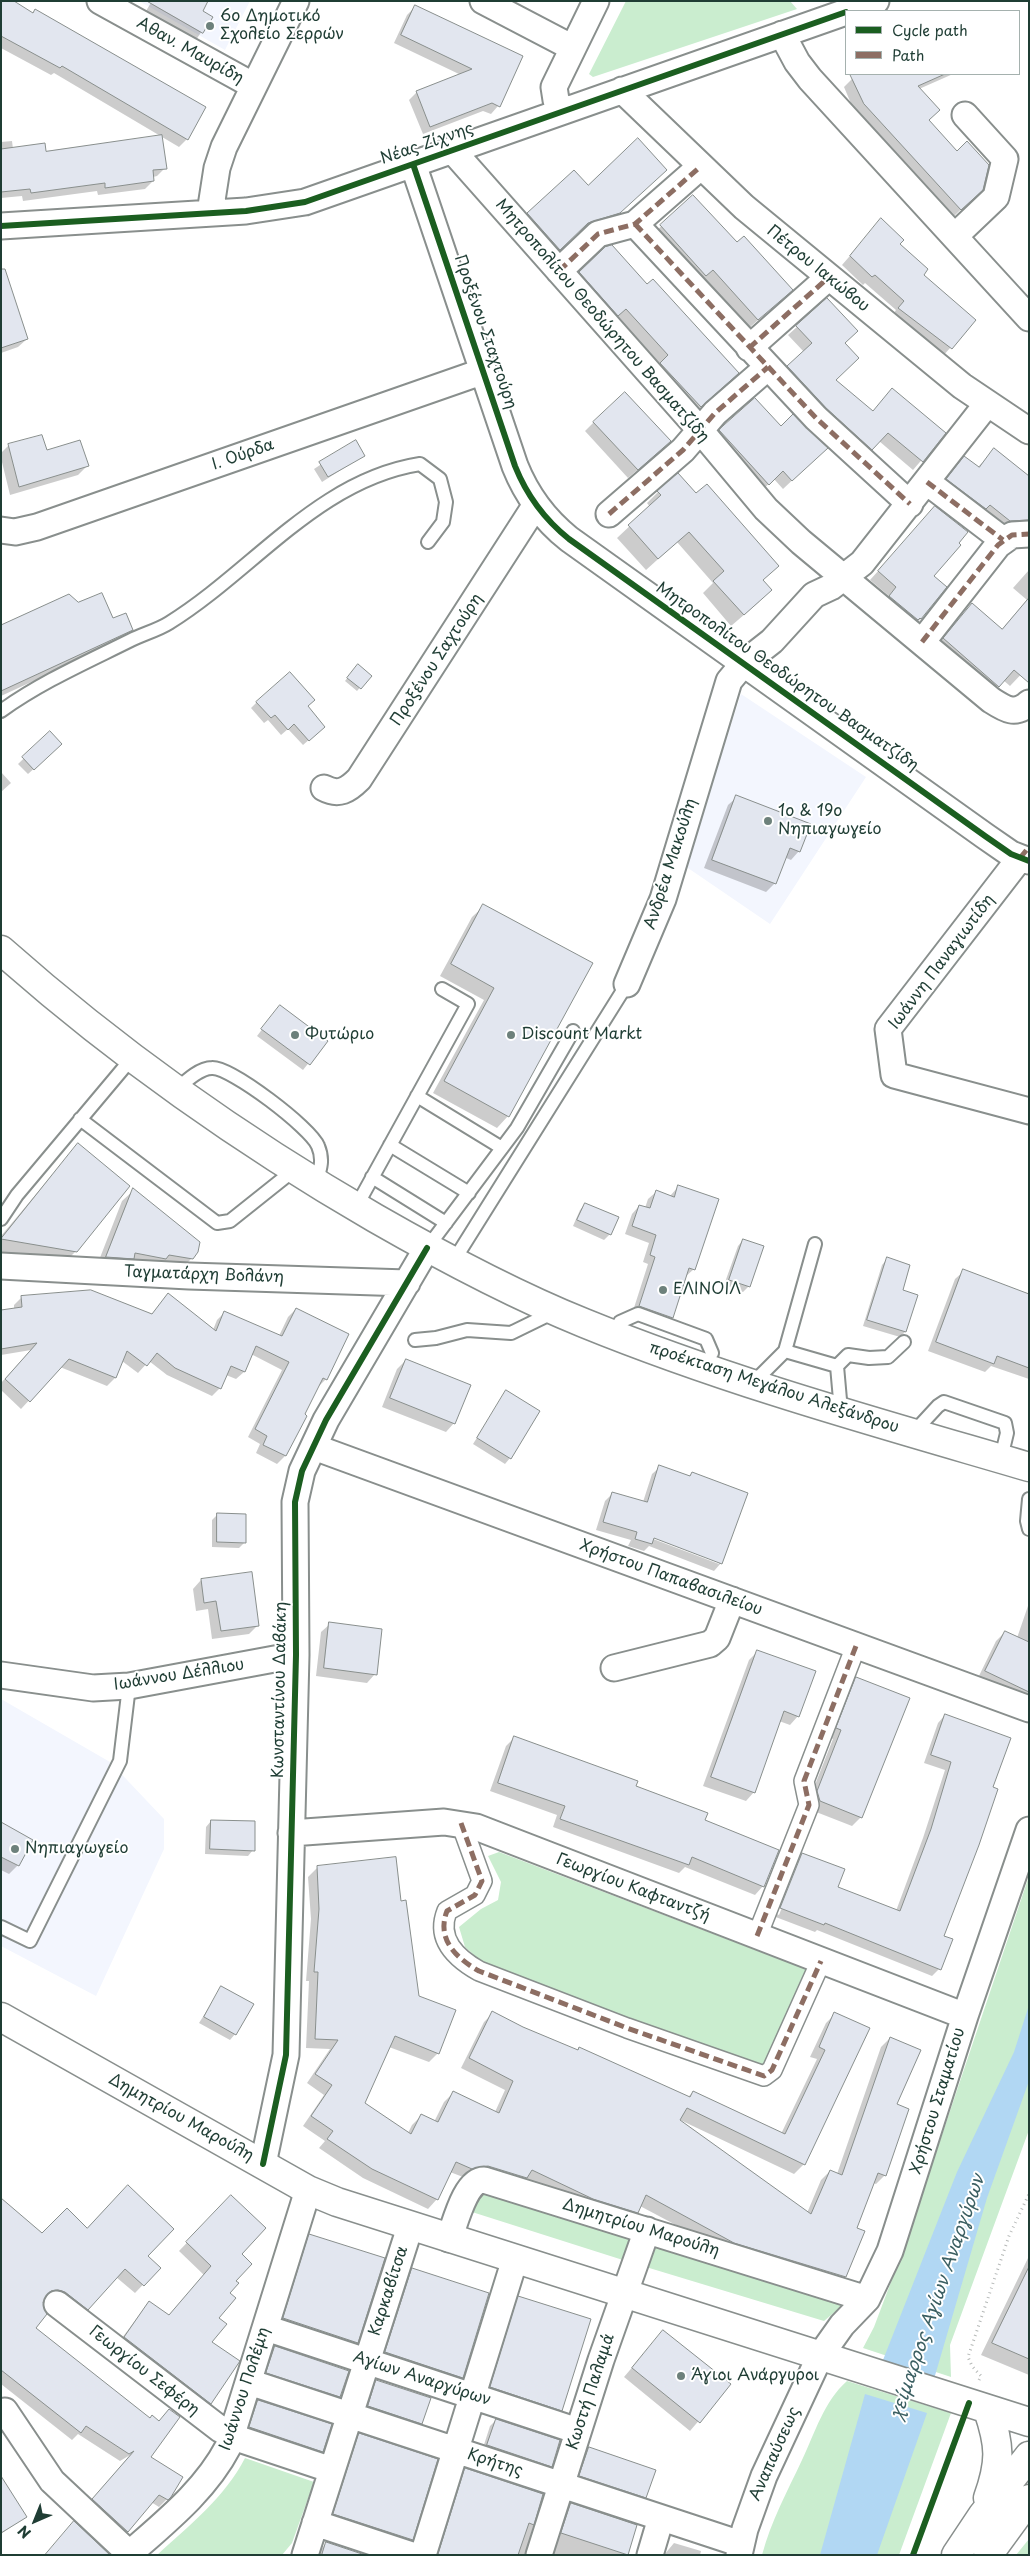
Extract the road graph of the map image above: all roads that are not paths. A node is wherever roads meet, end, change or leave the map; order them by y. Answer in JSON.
{"nodes":[{"id":1,"x":100,"y":1,"type":"edge"},
{"id":2,"x":296,"y":1,"type":"edge"},
{"id":3,"x":482,"y":1,"type":"edge"},
{"id":4,"x":596,"y":1,"type":"edge"},
{"id":5,"x":832,"y":1,"type":"edge"},
{"id":6,"x":876,"y":1,"type":"edge"},
{"id":7,"x":845,"y":10,"type":"edge"},
{"id":8,"x":853,"y":10,"type":"edge"},
{"id":9,"x":845,"y":13,"type":"edge"},
{"id":10,"x":782,"y":34,"type":"junction"},
{"id":11,"x":573,"y":48,"type":"junction"},
{"id":12,"x":254,"y":86,"type":"junction"},
{"id":13,"x":622,"y":90,"type":"junction"},
{"id":14,"x":563,"y":111,"type":"junction"},
{"id":15,"x":965,"y":115,"type":"dead end"},
{"id":16,"x":452,"y":150,"type":"junction"},
{"id":17,"x":413,"y":164,"type":"junction"},
{"id":18,"x":700,"y":167,"type":"junction"},
{"id":19,"x":210,"y":213,"type":"junction"},
{"id":20,"x":635,"y":224,"type":"junction"},
{"id":21,"x":1,"y":226,"type":"edge"},
{"id":22,"x":955,"y":236,"type":"junction"},
{"id":23,"x":559,"y":271,"type":"junction"},
{"id":24,"x":829,"y":277,"type":"junction"},
{"id":25,"x":1029,"y":318,"type":"edge"},
{"id":26,"x":749,"y":348,"type":"junction"},
{"id":27,"x":768,"y":367,"type":"junction"},
{"id":28,"x":484,"y":371,"type":"junction"},
{"id":29,"x":987,"y":404,"type":"junction"},
{"id":30,"x":700,"y":430,"type":"junction"},
{"id":31,"x":1029,"y":431,"type":"edge"},
{"id":32,"x":927,"y":482,"type":"junction"},
{"id":33,"x":910,"y":504,"type":"junction"},
{"id":34,"x":535,"y":506,"type":"junction"},
{"id":35,"x":610,"y":514,"type":"dead end"},
{"id":36,"x":1,"y":530,"type":"edge"},
{"id":37,"x":1029,"y":534,"type":"edge"},
{"id":38,"x":1003,"y":540,"type":"junction"},
{"id":39,"x":428,"y":542,"type":"dead end"},
{"id":40,"x":844,"y":577,"type":"junction"},
{"id":41,"x":922,"y":642,"type":"junction"},
{"id":42,"x":744,"y":663,"type":"junction"},
{"id":43,"x":1029,"y":703,"type":"edge"},
{"id":44,"x":1,"y":712,"type":"edge"},
{"id":45,"x":324,"y":788,"type":"dead end"},
{"id":46,"x":1024,"y":860,"type":"edge"},
{"id":47,"x":1,"y":950,"type":"edge"},
{"id":48,"x":627,"y":984,"type":"joint"},
{"id":49,"x":442,"y":989,"type":"dead end"},
{"id":50,"x":572,"y":1031,"type":"dead end"},
{"id":51,"x":132,"y":1058,"type":"junction"},
{"id":52,"x":176,"y":1090,"type":"junction"},
{"id":53,"x":417,"y":1096,"type":"junction"},
{"id":54,"x":1029,"y":1111,"type":"edge"},
{"id":55,"x":80,"y":1119,"type":"junction"},
{"id":56,"x":390,"y":1145,"type":"junction"},
{"id":57,"x":502,"y":1148,"type":"junction"},
{"id":58,"x":305,"y":1176,"type":"junction"},
{"id":59,"x":372,"y":1177,"type":"junction"},
{"id":60,"x":469,"y":1193,"type":"junction"},
{"id":61,"x":356,"y":1207,"type":"junction"},
{"id":62,"x":1,"y":1219,"type":"edge"},
{"id":63,"x":446,"y":1223,"type":"junction"},
{"id":64,"x":815,"y":1244,"type":"dead end"},
{"id":65,"x":427,"y":1248,"type":"junction"},
{"id":66,"x":453,"y":1262,"type":"junction"},
{"id":67,"x":1,"y":1266,"type":"edge"},
{"id":68,"x":407,"y":1283,"type":"junction"},
{"id":69,"x":556,"y":1311,"type":"junction"},
{"id":70,"x":620,"y":1322,"type":"dead end"},
{"id":71,"x":415,"y":1340,"type":"dead end"},
{"id":72,"x":904,"y":1342,"type":"dead end"},
{"id":73,"x":785,"y":1351,"type":"junction"},
{"id":74,"x":712,"y":1353,"type":"dead end"},
{"id":75,"x":837,"y":1366,"type":"junction"},
{"id":76,"x":752,"y":1384,"type":"junction"},
{"id":77,"x":841,"y":1411,"type":"junction"},
{"id":78,"x":914,"y":1432,"type":"junction"},
{"id":79,"x":314,"y":1447,"type":"junction"},
{"id":80,"x":1001,"y":1458,"type":"junction"},
{"id":81,"x":1029,"y":1466,"type":"edge"},
{"id":82,"x":1029,"y":1499,"type":"edge"},
{"id":83,"x":1029,"y":1529,"type":"edge"},
{"id":84,"x":732,"y":1600,"type":"junction"},
{"id":85,"x":856,"y":1646,"type":"junction"},
{"id":86,"x":296,"y":1655,"type":"junction"},
{"id":87,"x":614,"y":1668,"type":"dead end"},
{"id":88,"x":1,"y":1675,"type":"edge"},
{"id":89,"x":129,"y":1686,"type":"junction"},
{"id":90,"x":1029,"y":1710,"type":"edge"},
{"id":91,"x":461,"y":1823,"type":"junction"},
{"id":92,"x":1029,"y":1830,"type":"edge"},
{"id":93,"x":291,"y":1833,"type":"junction"},
{"id":94,"x":1,"y":1927,"type":"edge"},
{"id":95,"x":757,"y":1936,"type":"junction"},
{"id":96,"x":821,"y":1961,"type":"junction"},
{"id":97,"x":965,"y":2016,"type":"junction"},
{"id":98,"x":1,"y":2017,"type":"edge"},
{"id":99,"x":264,"y":2164,"type":"junction"},
{"id":100,"x":308,"y":2190,"type":"junction"},
{"id":101,"x":410,"y":2227,"type":"junction"},
{"id":102,"x":646,"y":2230,"type":"junction"},
{"id":103,"x":449,"y":2239,"type":"junction"},
{"id":104,"x":515,"y":2259,"type":"junction"},
{"id":105,"x":624,"y":2294,"type":"junction"},
{"id":106,"x":867,"y":2299,"type":"junction"},
{"id":107,"x":57,"y":2304,"type":"dead end"},
{"id":108,"x":266,"y":2328,"type":"junction"},
{"id":109,"x":820,"y":2356,"type":"junction"},
{"id":110,"x":367,"y":2361,"type":"junction"},
{"id":111,"x":249,"y":2382,"type":"junction"},
{"id":112,"x":472,"y":2396,"type":"junction"},
{"id":113,"x":988,"y":2410,"type":"junction"},
{"id":114,"x":5,"y":2412,"type":"dead end"},
{"id":115,"x":350,"y":2415,"type":"junction"},
{"id":116,"x":1029,"y":2422,"type":"edge"},
{"id":117,"x":578,"y":2431,"type":"junction"},
{"id":118,"x":232,"y":2436,"type":"junction"},
{"id":119,"x":455,"y":2450,"type":"junction"},
{"id":120,"x":1029,"y":2456,"type":"edge"},
{"id":121,"x":332,"y":2470,"type":"junction"},
{"id":122,"x":561,"y":2485,"type":"junction"},
{"id":123,"x":1029,"y":2499,"type":"edge"},
{"id":124,"x":982,"y":2516,"type":"junction"},
{"id":125,"x":661,"y":2518,"type":"junction"},
{"id":126,"x":315,"y":2523,"type":"junction"},
{"id":127,"x":740,"y":2550,"type":"edge"},
{"id":128,"x":129,"y":2554,"type":"edge"},
{"id":129,"x":305,"y":2555,"type":"edge"},
{"id":130,"x":412,"y":2555,"type":"edge"},
{"id":131,"x":423,"y":2555,"type":"edge"},
{"id":132,"x":539,"y":2555,"type":"edge"},
{"id":133,"x":650,"y":2555,"type":"edge"},
{"id":134,"x":956,"y":2555,"type":"edge"},
{"id":135,"x":988,"y":2555,"type":"edge"}],
"edges":[{"from":1,"to":12,"type":"street","name":"Αθαν. Μαυρίδη"},
{"from":2,"to":12,"type":"street"},
{"from":3,"to":11,"type":"street"},
{"from":4,"to":11,"type":"street"},
{"from":5,"to":7,"type":"street"},
{"from":6,"to":8,"type":"street","name":"Νέας Ζίχνης"},
{"from":9,"to":10,"type":"street","name":"Νέας Ζίχνης"},
{"from":10,"to":13,"type":"street","name":"Νέας Ζίχνης"},
{"from":10,"to":22,"type":"street"},
{"from":11,"to":14,"type":"street"},
{"from":12,"to":19,"type":"street"},
{"from":13,"to":14,"type":"street","name":"Νέας Ζίχνης"},
{"from":13,"to":18,"type":"street","name":"Πέτρου Ιακώβου"},
{"from":14,"to":16,"type":"street","name":"Νέας Ζίχνης"},
{"from":15,"to":22,"type":"street"},
{"from":16,"to":17,"type":"street","name":"Νέας Ζίχνης"},
{"from":16,"to":23,"type":"street","name":"Μητροπολίτου Θεοδώρητου Βασματζίδη"},
{"from":17,"to":19,"type":"street","name":"Νέας Ζίχνης"},
{"from":17,"to":28,"type":"street","name":"Προξένου Σταχτούρη"},
{"from":18,"to":20,"type":"street"},
{"from":18,"to":24,"type":"street","name":"Πέτρου Ιακώβου"},
{"from":19,"to":21,"type":"street","name":"Νέας Ζίχνης"},
{"from":20,"to":23,"type":"street"},
{"from":20,"to":26,"type":"street"},
{"from":22,"to":25,"type":"street"},
{"from":23,"to":30,"type":"street","name":"Μητροπολίτου Θεοδώρητου Βασματζίδη"},
{"from":24,"to":26,"type":"street"},
{"from":24,"to":29,"type":"street","name":"Πέτρου Ιακώβου"},
{"from":26,"to":27,"type":"street"},
{"from":27,"to":30,"type":"street"},
{"from":27,"to":33,"type":"street"},
{"from":28,"to":34,"type":"street","name":"Προξένου Σταχτούρη"},
{"from":28,"to":36,"type":"street","name":"Ι. Ούρδα"},
{"from":29,"to":31,"type":"street","name":"Πέτρου Ιακώβου"},
{"from":29,"to":32,"type":"street","name":"Ανδρέα Μακούλη"},
{"from":30,"to":35,"type":"street"},
{"from":30,"to":40,"type":"street","name":"Μητροπολίτου Θεοδώρητου Βασματζίδη"},
{"from":32,"to":33,"type":"street","name":"Ανδρέα Μακούλη"},
{"from":32,"to":38,"type":"street"},
{"from":33,"to":40,"type":"street","name":"Ανδρέα Μακούλη"},
{"from":34,"to":42,"type":"street","name":"Μητροπολίτου Θεοδώρητου Βασματζίδη"},
{"from":34,"to":45,"type":"street","name":"Προξένου Σαχτούρη"},
{"from":37,"to":38,"type":"street"},
{"from":38,"to":41,"type":"street"},
{"from":39,"to":44,"type":"lane"},
{"from":40,"to":41,"type":"street","name":"Μητροπολίτου Θεοδώρητου Βασματζίδη"},
{"from":40,"to":42,"type":"street","name":"Ανδρέα Μακούλη"},
{"from":41,"to":43,"type":"street","name":"Μητροπολίτου Θεοδώρητου Βασματζίδη"},
{"from":42,"to":46,"type":"street","name":"Μητροπολίτου Θεοδώρητου Βασματζίδη"},
{"from":42,"to":48,"type":"street","name":"Ανδρέα Μακούλη"},
{"from":46,"to":54,"type":"street","name":"Ιωάννη Παναγιωτίδη"},
{"from":47,"to":51,"type":"main road","name":"προέκταση Μεγάλου Αλεξάνδρου"},
{"from":48,"to":66,"type":"lane","name":"Ανδρέα Μακούλη"},
{"from":49,"to":53,"type":"lane"},
{"from":50,"to":57,"type":"lane"},
{"from":51,"to":52,"type":"main road","name":"προέκταση Μεγάλου Αλεξάνδρου"},
{"from":51,"to":55,"type":"lane"},
{"from":52,"to":58,"type":"main road","name":"προέκταση Μεγάλου Αλεξάνδρου"},
{"from":52,"to":58,"type":"lane"},
{"from":53,"to":56,"type":"lane"},
{"from":53,"to":57,"type":"lane"},
{"from":55,"to":58,"type":"lane"},
{"from":55,"to":62,"type":"lane"},
{"from":56,"to":59,"type":"lane"},
{"from":56,"to":60,"type":"lane"},
{"from":57,"to":60,"type":"lane"},
{"from":58,"to":61,"type":"main road","name":"προέκταση Μεγάλου Αλεξάνδρου"},
{"from":59,"to":61,"type":"lane"},
{"from":59,"to":63,"type":"lane"},
{"from":60,"to":63,"type":"lane"},
{"from":61,"to":65,"type":"main road","name":"προέκταση Μεγάλου Αλεξάνδρου"},
{"from":63,"to":65,"type":"lane"},
{"from":64,"to":73,"type":"lane"},
{"from":65,"to":66,"type":"main road","name":"προέκταση Μεγάλου Αλεξάνδρου"},
{"from":65,"to":68,"type":"street","name":"Κωνσταντίνου Δαβάκη"},
{"from":66,"to":69,"type":"main road","name":"προέκταση Μεγάλου Αλεξάνδρου"},
{"from":67,"to":68,"type":"street","name":"Ταγματάρχη Βολάνη"},
{"from":68,"to":79,"type":"street","name":"Κωνσταντίνου Δαβάκη"},
{"from":69,"to":71,"type":"lane"},
{"from":69,"to":76,"type":"main road","name":"προέκταση Μεγάλου Αλεξάνδρου"},
{"from":70,"to":74,"type":"lane"},
{"from":72,"to":75,"type":"lane"},
{"from":73,"to":75,"type":"lane"},
{"from":73,"to":76,"type":"lane"},
{"from":75,"to":77,"type":"lane"},
{"from":76,"to":77,"type":"main road","name":"προέκταση Μεγάλου Αλεξάνδρου"},
{"from":77,"to":78,"type":"main road","name":"προέκταση Μεγάλου Αλεξάνδρου"},
{"from":78,"to":80,"type":"main road","name":"προέκταση Μεγάλου Αλεξάνδρου"},
{"from":78,"to":80,"type":"lane"},
{"from":79,"to":84,"type":"street","name":"Χρήστου Παπαβασιλείου"},
{"from":79,"to":86,"type":"street","name":"Κωνσταντίνου Δαβάκη"},
{"from":80,"to":81,"type":"main road","name":"προέκταση Μεγάλου Αλεξάνδρου"},
{"from":82,"to":83,"type":"lane"},
{"from":84,"to":85,"type":"street","name":"Χρήστου Παπαβασιλείου"},
{"from":84,"to":87,"type":"street"},
{"from":85,"to":90,"type":"street","name":"Χρήστου Παπαβασιλείου"},
{"from":85,"to":95,"type":"street"},
{"from":86,"to":89,"type":"street","name":"Ιωάννου Δέλλιου"},
{"from":86,"to":93,"type":"street","name":"Κωνσταντίνου Δαβάκη"},
{"from":88,"to":89,"type":"street","name":"Ιωάννου Δέλλιου"},
{"from":89,"to":94,"type":"lane"},
{"from":91,"to":93,"type":"street","name":"Γεωργίου Καφταντζή"},
{"from":91,"to":95,"type":"street","name":"Γεωργίου Καφταντζή"},
{"from":91,"to":96,"type":"street"},
{"from":92,"to":97,"type":"street","name":"Χρήστου Σταματίου"},
{"from":93,"to":99,"type":"street","name":"Κωνσταντίνου Δαβάκη"},
{"from":95,"to":96,"type":"street","name":"Γεωργίου Καφταντζή"},
{"from":96,"to":97,"type":"street","name":"Γεωργίου Καφταντζή"},
{"from":97,"to":106,"type":"street","name":"Χρήστου Σταματίου"},
{"from":98,"to":99,"type":"main road","name":"Δημητρίου Μαρούλη"},
{"from":99,"to":100,"type":"main road","name":"Δημητρίου Μαρούλη"},
{"from":100,"to":101,"type":"main road","name":"Δημητρίου Μαρούλη"},
{"from":100,"to":108,"type":"street","name":"Ιωάννου Πολέμη"},
{"from":101,"to":103,"type":"main road","name":"Δημητρίου Μαρούλη"},
{"from":101,"to":110,"type":"street","name":"Καρκαβίτσα"},
{"from":102,"to":103,"type":"street","name":"Δημητρίου Μαρούλη"},
{"from":102,"to":105,"type":"street","name":"Κωστή Παλαμά"},
{"from":102,"to":106,"type":"street","name":"Δημητρίου Μαρούλη"},
{"from":103,"to":104,"type":"main road","name":"Δημητρίου Μαρούλη"},
{"from":104,"to":105,"type":"main road","name":"Δημητρίου Μαρούλη"},
{"from":104,"to":112,"type":"street"},
{"from":105,"to":109,"type":"main road","name":"Δημητρίου Μαρούλη"},
{"from":105,"to":117,"type":"street","name":"Κωστή Παλαμά"},
{"from":106,"to":109,"type":"street","name":"Χρήστου Σταματίου"},
{"from":107,"to":118,"type":"street","name":"Γεωργίου Σεφέρη"},
{"from":108,"to":110,"type":"street","name":"Αγίων Αναργύρων"},
{"from":108,"to":111,"type":"street","name":"Ιωάννου Πολέμη"},
{"from":109,"to":113,"type":"main road","name":"Δημητρίου Μαρούλη"},
{"from":109,"to":127,"type":"street","name":"Αναπαύσεως"},
{"from":110,"to":112,"type":"street","name":"Αγίων Αναργύρων"},
{"from":110,"to":115,"type":"street","name":"Καρκαβίτσα"},
{"from":111,"to":115,"type":"street","name":"Κρήτης"},
{"from":111,"to":118,"type":"street","name":"Ιωάννου Πολέμη"},
{"from":112,"to":117,"type":"street","name":"Αγίων Αναργύρων"},
{"from":112,"to":119,"type":"street"},
{"from":113,"to":116,"type":"main road"},
{"from":113,"to":124,"type":"main road"},
{"from":114,"to":128,"type":"street"},
{"from":115,"to":119,"type":"street","name":"Κρήτης"},
{"from":115,"to":121,"type":"street","name":"Καρκαβίτσα"},
{"from":117,"to":122,"type":"street","name":"Κωστή Παλαμά"},
{"from":118,"to":121,"type":"street"},
{"from":118,"to":128,"type":"street","name":"Ιωάννου Πολέμη"},
{"from":119,"to":122,"type":"street","name":"Κρήτης"},
{"from":119,"to":131,"type":"street"},
{"from":120,"to":124,"type":"main road"},
{"from":121,"to":126,"type":"street","name":"Καρκαβίτσα"},
{"from":122,"to":125,"type":"street","name":"Κρήτης"},
{"from":122,"to":132,"type":"street","name":"Κωστή Παλαμά"},
{"from":123,"to":135,"type":"main road"},
{"from":124,"to":134,"type":"main road"},
{"from":125,"to":127,"type":"street","name":"Κρήτης"},
{"from":125,"to":133,"type":"street"},
{"from":126,"to":129,"type":"street","name":"Καρκαβίτσα"},
{"from":126,"to":130,"type":"street"}]}
